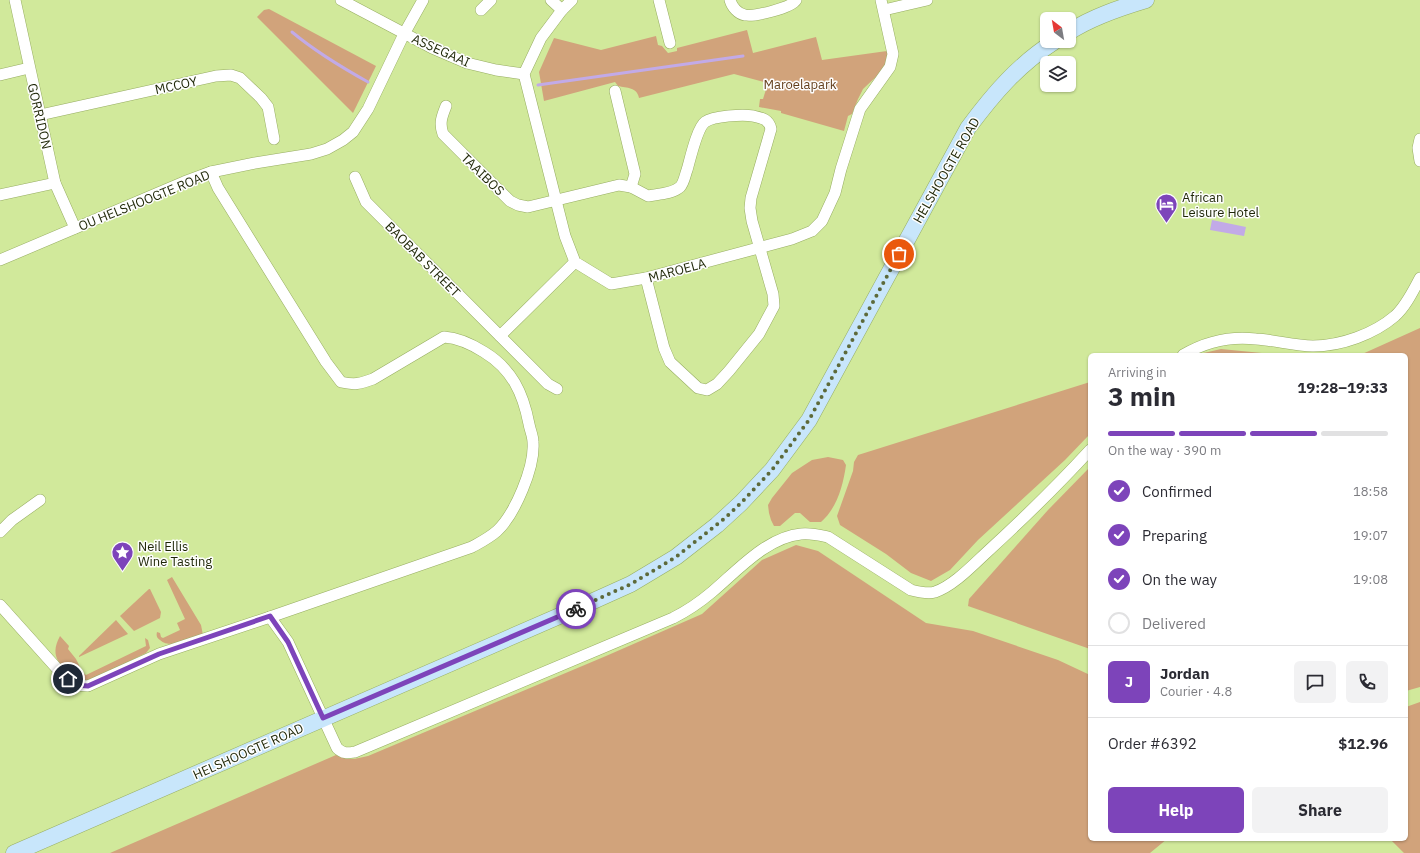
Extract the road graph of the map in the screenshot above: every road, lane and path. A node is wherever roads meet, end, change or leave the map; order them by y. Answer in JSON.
{"nodes":[{"id":1,"x":15,"y":0,"type":"edge"},
{"id":2,"x":342,"y":0,"type":"edge"},
{"id":3,"x":423,"y":0,"type":"edge"},
{"id":4,"x":491,"y":0,"type":"edge"},
{"id":5,"x":551,"y":0,"type":"edge"},
{"id":6,"x":572,"y":0,"type":"edge"},
{"id":7,"x":659,"y":0,"type":"edge"},
{"id":8,"x":730,"y":0,"type":"edge"},
{"id":9,"x":796,"y":0,"type":"edge"},
{"id":10,"x":927,"y":0,"type":"edge"},
{"id":11,"x":1146,"y":0,"type":"edge"},
{"id":12,"x":883,"y":5,"type":"edge"},
{"id":13,"x":482,"y":10,"type":"dead end"},
{"id":14,"x":562,"y":10,"type":"junction"},
{"id":15,"x":1076,"y":28,"type":"edge"},
{"id":16,"x":404,"y":34,"type":"junction"},
{"id":17,"x":670,"y":43,"type":"dead end"},
{"id":18,"x":1046,"y":48,"type":"edge"},
{"id":19,"x":30,"y":68,"type":"junction"},
{"id":20,"x":524,"y":74,"type":"junction"},
{"id":21,"x":0,"y":75,"type":"edge"},
{"id":22,"x":615,"y":91,"type":"dead end"},
{"id":23,"x":446,"y":106,"type":"dead end"},
{"id":24,"x":40,"y":115,"type":"junction"},
{"id":25,"x":274,"y":140,"type":"dead end"},
{"id":26,"x":1420,"y":140,"type":"edge"},
{"id":27,"x":1420,"y":161,"type":"edge"},
{"id":28,"x":211,"y":172,"type":"junction"},
{"id":29,"x":355,"y":177,"type":"dead end"},
{"id":30,"x":55,"y":183,"type":"junction"},
{"id":31,"x":632,"y":187,"type":"junction"},
{"id":32,"x":0,"y":195,"type":"edge"},
{"id":33,"x":557,"y":200,"type":"junction"},
{"id":34,"x":75,"y":228,"type":"junction"},
{"id":35,"x":760,"y":248,"type":"junction"},
{"id":36,"x":0,"y":260,"type":"edge"},
{"id":37,"x":575,"y":262,"type":"junction"},
{"id":38,"x":646,"y":278,"type":"junction"},
{"id":39,"x":1420,"y":278,"type":"edge"},
{"id":40,"x":500,"y":336,"type":"junction"},
{"id":41,"x":1186,"y":353,"type":"edge"},
{"id":42,"x":557,"y":389,"type":"dead end"},
{"id":43,"x":1088,"y":452,"type":"edge"},
{"id":44,"x":40,"y":500,"type":"dead end"},
{"id":45,"x":0,"y":532,"type":"edge"},
{"id":46,"x":0,"y":605,"type":"edge"},
{"id":47,"x":270,"y":616,"type":"junction"},
{"id":48,"x":323,"y":718,"type":"junction"},
{"id":49,"x":14,"y":853,"type":"edge"}],
"edges":[{"from":1,"to":19,"type":"street","name":"GORRIDON"},
{"from":2,"to":16,"type":"street","name":"ASSEGAAI"},
{"from":3,"to":16,"type":"street","name":"OU HELSHOOGTE ROAD"},
{"from":4,"to":13,"type":"street"},
{"from":5,"to":14,"type":"street"},
{"from":6,"to":14,"type":"street"},
{"from":7,"to":17,"type":"street"},
{"from":8,"to":9,"type":"street"},
{"from":10,"to":12,"type":"street"},
{"from":11,"to":15,"type":"main road"},
{"from":12,"to":35,"type":"street","name":"MAROELA"},
{"from":14,"to":20,"type":"street"},
{"from":16,"to":20,"type":"street","name":"ASSEGAAI"},
{"from":16,"to":28,"type":"street","name":"OU HELSHOOGTE ROAD"},
{"from":18,"to":48,"type":"main road","name":"HELSHOOGTE ROAD"},
{"from":19,"to":21,"type":"street"},
{"from":19,"to":24,"type":"street","name":"GORRIDON"},
{"from":20,"to":33,"type":"street"},
{"from":22,"to":31,"type":"street"},
{"from":23,"to":33,"type":"street","name":"TAAIBOS"},
{"from":24,"to":25,"type":"street","name":"MCCOY"},
{"from":24,"to":30,"type":"street","name":"GORRIDON"},
{"from":26,"to":27,"type":"street"},
{"from":28,"to":34,"type":"street","name":"OU HELSHOOGTE ROAD"},
{"from":28,"to":47,"type":"street"},
{"from":29,"to":40,"type":"street","name":"BAOBAB STREET"},
{"from":30,"to":32,"type":"street"},
{"from":30,"to":34,"type":"street","name":"GORRIDON"},
{"from":31,"to":33,"type":"street","name":"TAAIBOS"},
{"from":31,"to":35,"type":"street"},
{"from":33,"to":37,"type":"street"},
{"from":34,"to":36,"type":"street","name":"OU HELSHOOGTE ROAD"},
{"from":35,"to":38,"type":"street","name":"MAROELA"},
{"from":35,"to":38,"type":"street"},
{"from":37,"to":38,"type":"street","name":"MAROELA"},
{"from":37,"to":40,"type":"street"},
{"from":39,"to":41,"type":"street"},
{"from":40,"to":42,"type":"street","name":"BAOBAB STREET"},
{"from":43,"to":48,"type":"street"},
{"from":44,"to":45,"type":"street"},
{"from":46,"to":47,"type":"street"},
{"from":47,"to":48,"type":"street"},
{"from":48,"to":49,"type":"main road","name":"HELSHOOGTE ROAD"}]}
